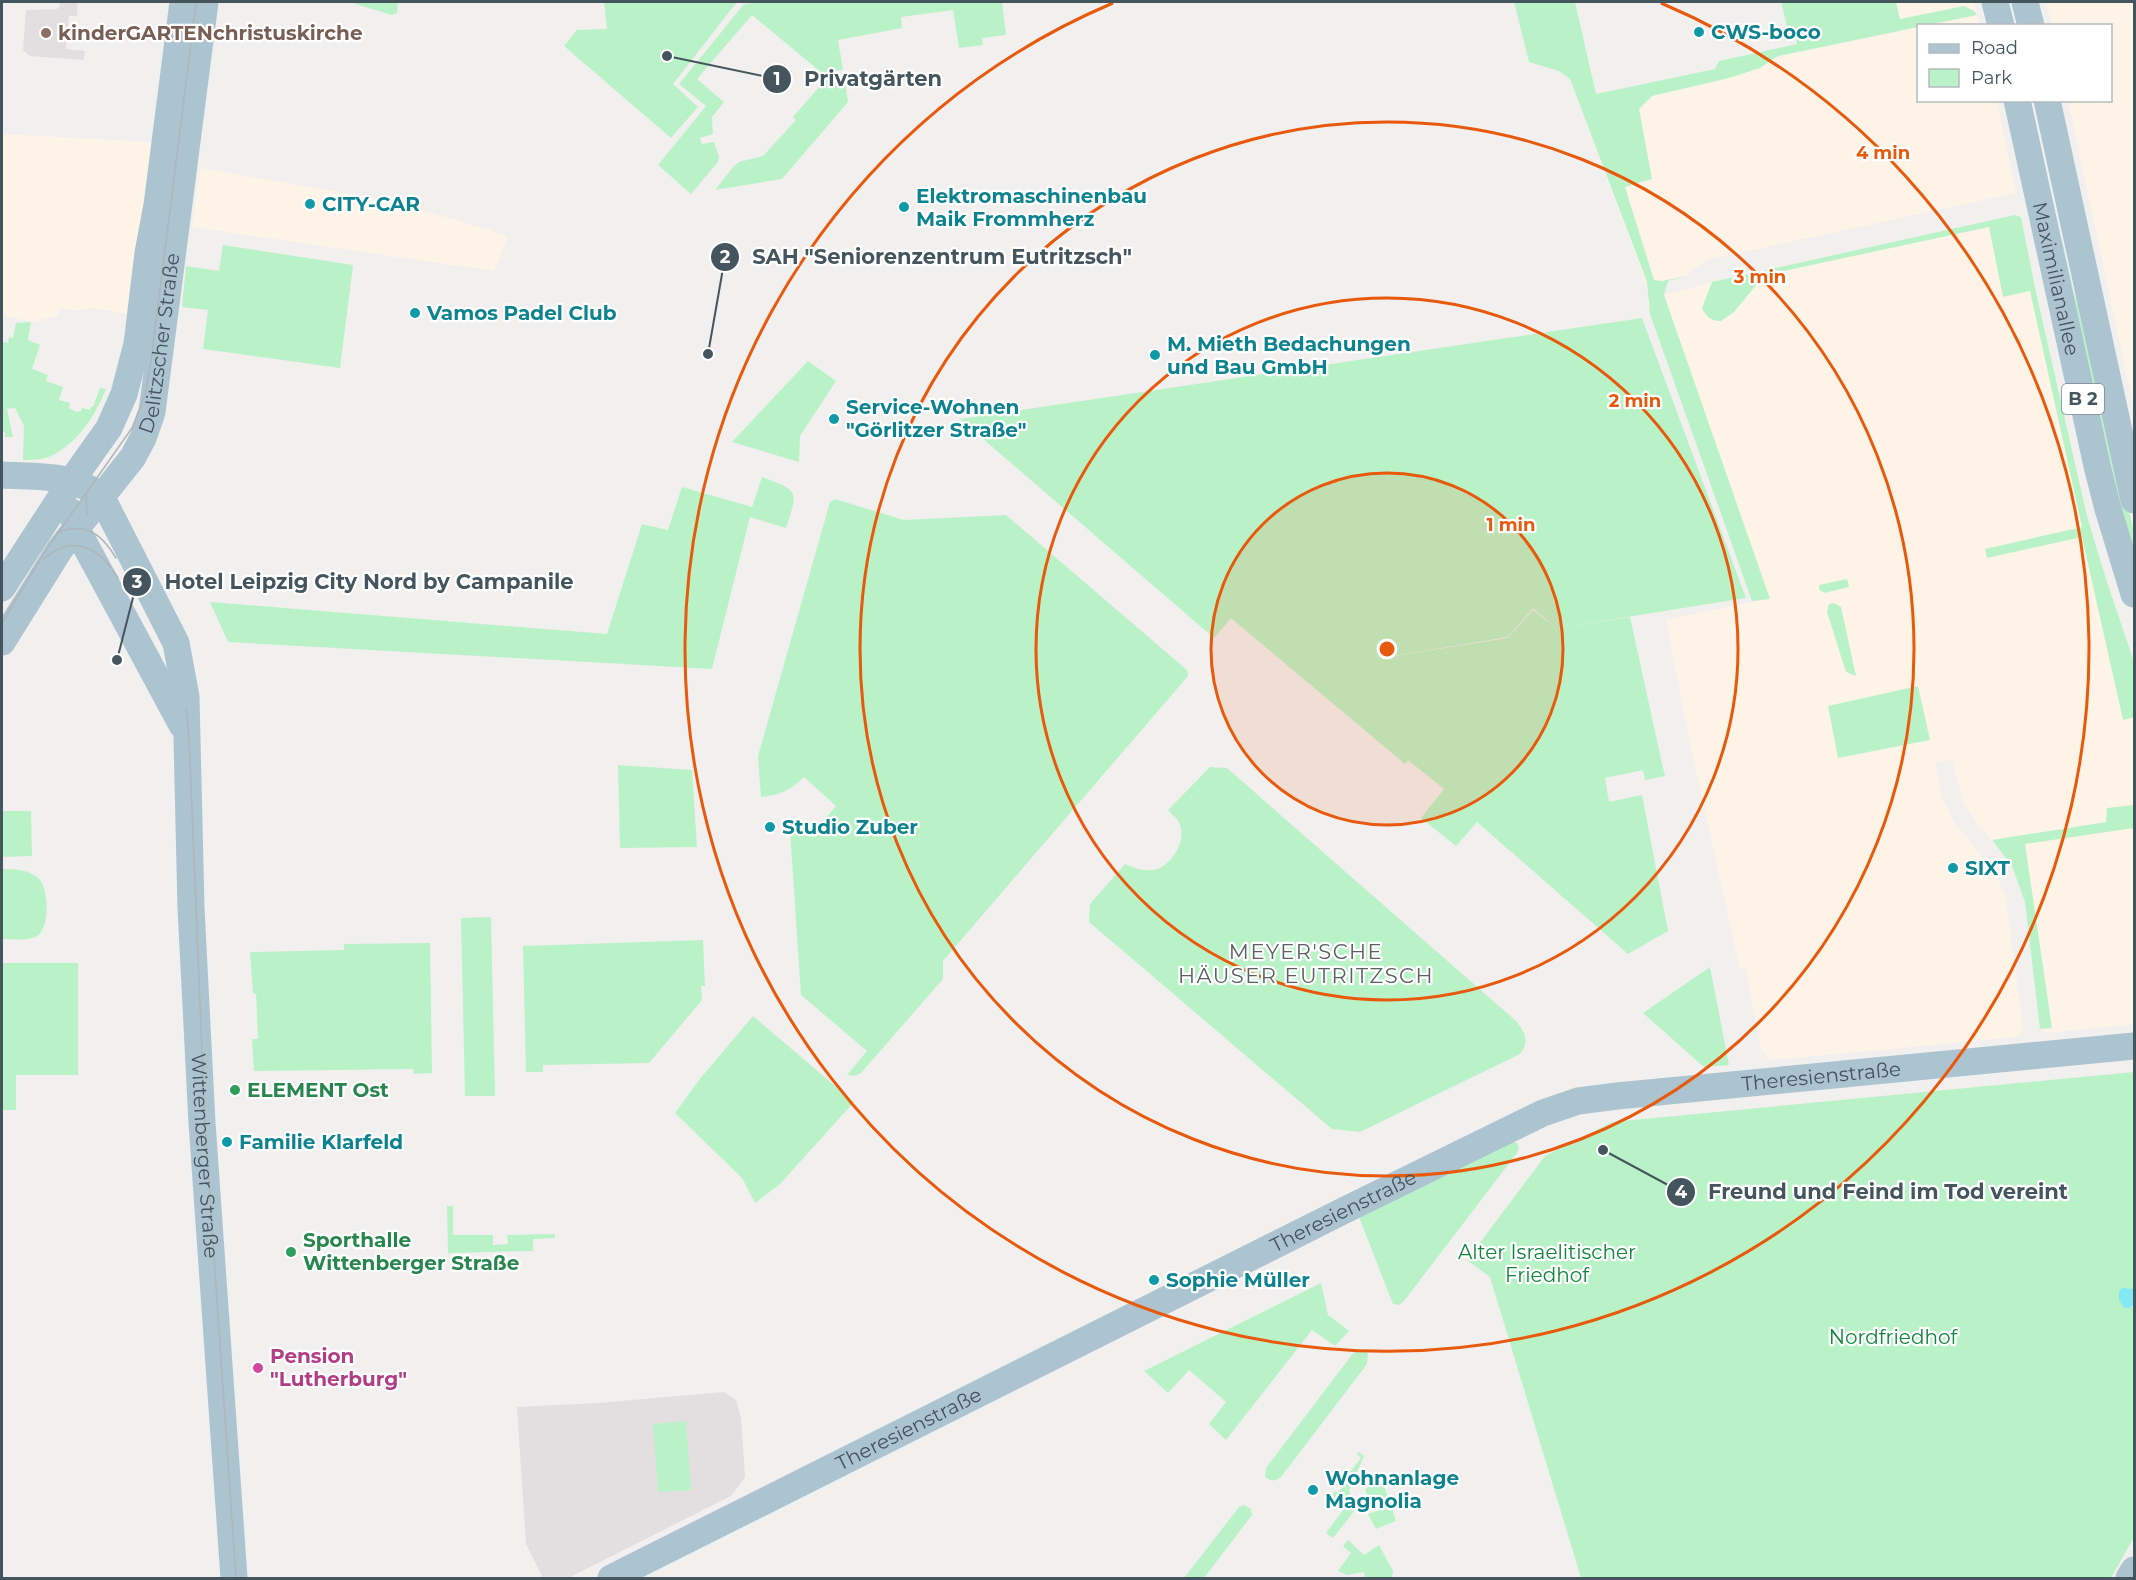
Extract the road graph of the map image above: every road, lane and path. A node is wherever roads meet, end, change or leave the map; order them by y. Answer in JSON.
{"nodes":[{"id":1,"x":183,"y":2,"type":"edge"},
{"id":2,"x":205,"y":2,"type":"edge"},
{"id":3,"x":1995,"y":2,"type":"edge"},
{"id":4,"x":2025,"y":2,"type":"edge"},
{"id":5,"x":2000,"y":24,"type":"edge"},
{"id":6,"x":2030,"y":24,"type":"edge"},
{"id":7,"x":2017,"y":102,"type":"edge"},
{"id":8,"x":2047,"y":102,"type":"edge"},
{"id":9,"x":2,"y":475,"type":"edge"},
{"id":10,"x":72,"y":480,"type":"junction"},
{"id":11,"x":102,"y":498,"type":"junction"},
{"id":12,"x":2134,"y":500,"type":"edge"},
{"id":13,"x":76,"y":528,"type":"junction"},
{"id":14,"x":2,"y":588,"type":"edge"},
{"id":15,"x":2134,"y":594,"type":"edge"},
{"id":16,"x":2,"y":642,"type":"edge"},
{"id":17,"x":186,"y":731,"type":"junction"},
{"id":18,"x":2134,"y":1046,"type":"edge"},
{"id":19,"x":2134,"y":1570,"type":"edge"},
{"id":20,"x":234,"y":1578,"type":"edge"},
{"id":21,"x":611,"y":1578,"type":"edge"},
{"id":22,"x":2129,"y":1578,"type":"edge"}],
"edges":[{"from":1,"to":10,"type":"main road","name":"Delitzscher Straße"},
{"from":2,"to":11,"type":"main road","name":"Delitzscher Straße"},
{"from":3,"to":5,"type":"main road"},
{"from":4,"to":6,"type":"main road"},
{"from":7,"to":15,"type":"main road","name":"Maximilianallee","number":"B 2"},
{"from":8,"to":12,"type":"main road","name":"Maximilianallee","number":"B 2"},
{"from":9,"to":10,"type":"main road"},
{"from":10,"to":11,"type":"main road"},
{"from":10,"to":13,"type":"main road","name":"Wittenberger Straße"},
{"from":10,"to":14,"type":"main road","name":"Delitzscher Straße"},
{"from":11,"to":13,"type":"main road","name":"Delitzscher Straße"},
{"from":11,"to":17,"type":"main road","name":"Wittenberger Straße"},
{"from":13,"to":16,"type":"main road","name":"Delitzscher Straße"},
{"from":13,"to":17,"type":"main road","name":"Wittenberger Straße"},
{"from":17,"to":20,"type":"main road","name":"Wittenberger Straße"},
{"from":18,"to":21,"type":"main road","name":"Theresienstraße"},
{"from":19,"to":22,"type":"main road"}]}
